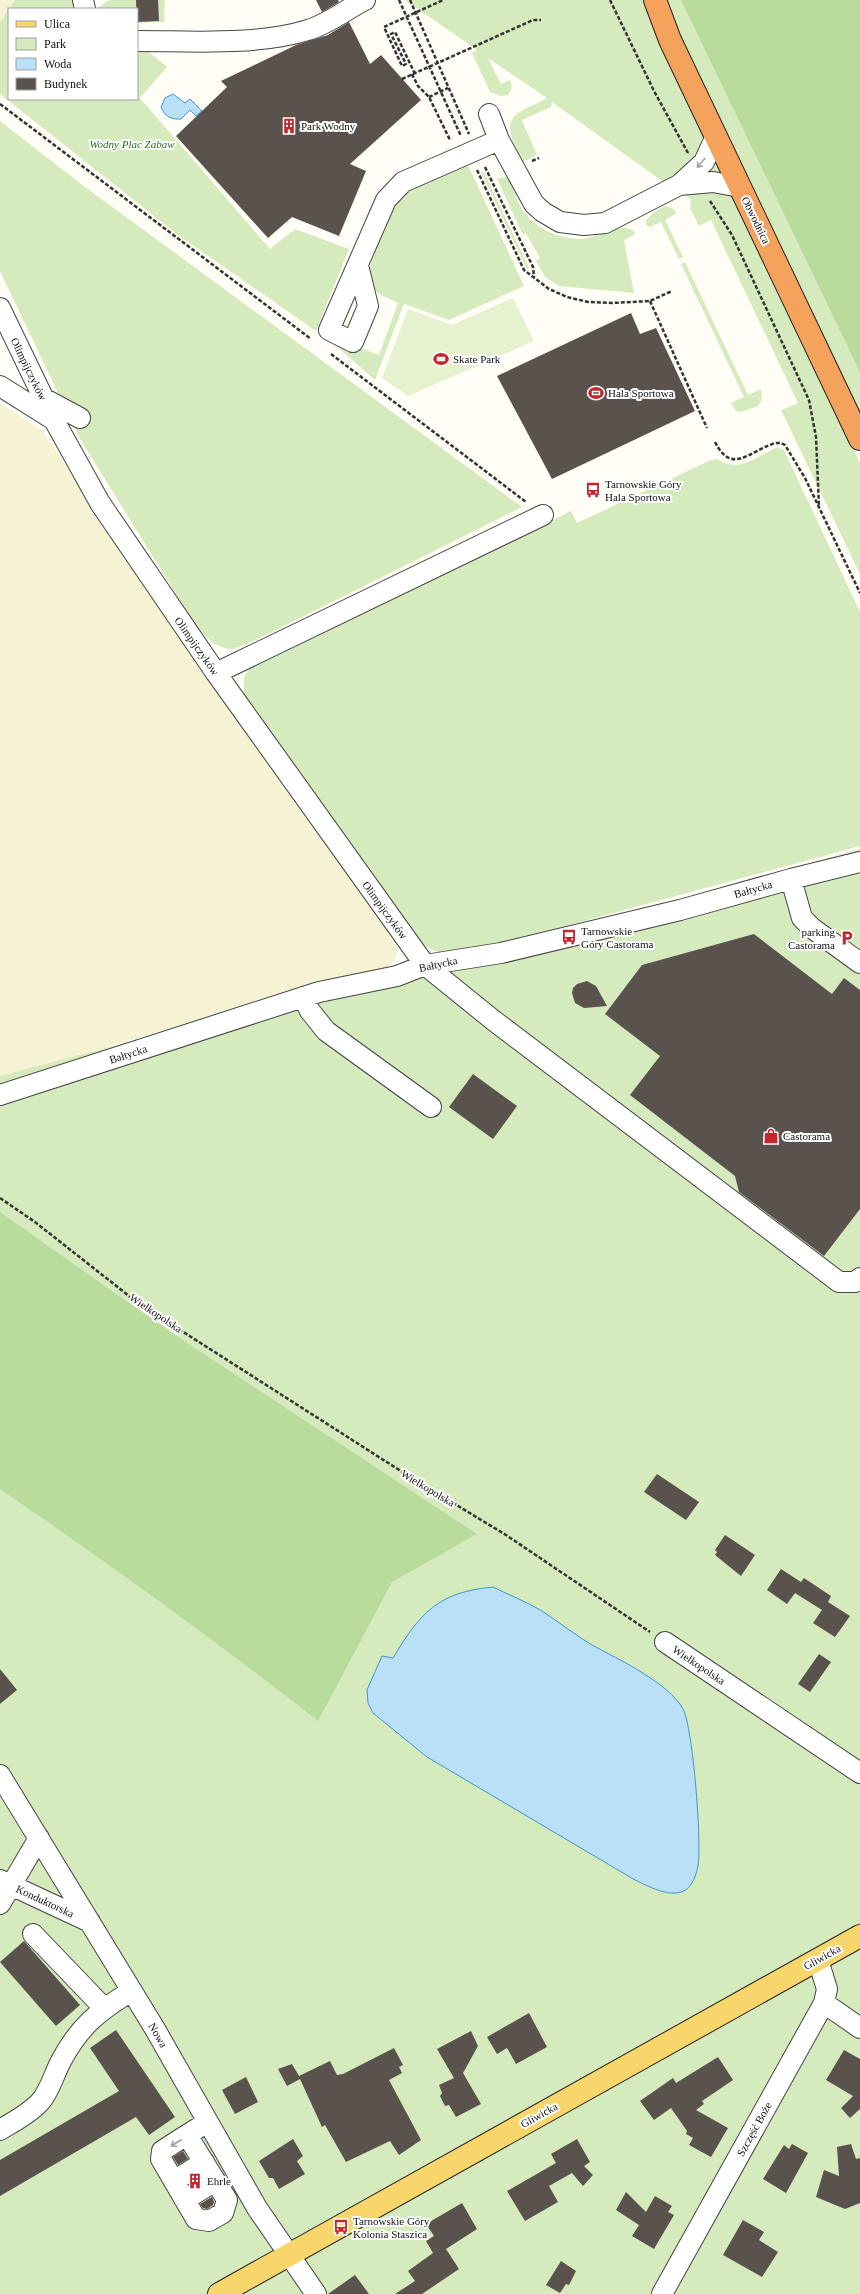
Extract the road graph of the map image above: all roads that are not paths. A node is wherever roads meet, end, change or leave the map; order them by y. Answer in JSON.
{"nodes":[{"id":1,"x":365,"y":0,"type":"edge"},
{"id":2,"x":655,"y":0,"type":"edge"},
{"id":3,"x":138,"y":41,"type":"edge"},
{"id":4,"x":489,"y":114,"type":"dead end"},
{"id":5,"x":716,"y":136,"type":"junction"},
{"id":6,"x":499,"y":140,"type":"junction"},
{"id":7,"x":679,"y":185,"type":"junction"},
{"id":8,"x":740,"y":187,"type":"junction"},
{"id":9,"x":358,"y":265,"type":"dead end"},
{"id":10,"x":0,"y":308,"type":"edge"},
{"id":11,"x":0,"y":386,"type":"edge"},
{"id":12,"x":43,"y":398,"type":"junction"},
{"id":13,"x":860,"y":413,"type":"edge"},
{"id":14,"x":80,"y":418,"type":"dead end"},
{"id":15,"x":54,"y":420,"type":"junction"},
{"id":16,"x":860,"y":439,"type":"edge"},
{"id":17,"x":543,"y":515,"type":"road end"},
{"id":18,"x":216,"y":673,"type":"junction"},
{"id":19,"x":860,"y":862,"type":"edge"},
{"id":20,"x":791,"y":879,"type":"junction"},
{"id":21,"x":860,"y":961,"type":"edge"},
{"id":22,"x":425,"y":965,"type":"junction"},
{"id":23,"x":304,"y":996,"type":"junction"},
{"id":24,"x":0,"y":1095,"type":"edge"},
{"id":25,"x":431,"y":1107,"type":"dead end"},
{"id":26,"x":860,"y":1278,"type":"edge"},
{"id":27,"x":665,"y":1642,"type":"road end"},
{"id":28,"x":860,"y":1773,"type":"edge"},
{"id":29,"x":0,"y":1775,"type":"edge"},
{"id":30,"x":39,"y":1838,"type":"junction"},
{"id":31,"x":5,"y":1883,"type":"edge"},
{"id":32,"x":0,"y":1904,"type":"edge"},
{"id":33,"x":90,"y":1922,"type":"junction"},
{"id":34,"x":33,"y":1934,"type":"dead end"},
{"id":35,"x":860,"y":1936,"type":"edge"},
{"id":36,"x":818,"y":1960,"type":"junction"},
{"id":37,"x":132,"y":1991,"type":"junction"},
{"id":38,"x":824,"y":2003,"type":"junction"},
{"id":39,"x":104,"y":2008,"type":"junction"},
{"id":40,"x":860,"y":2028,"type":"edge"},
{"id":41,"x":208,"y":2122,"type":"junction"},
{"id":42,"x":0,"y":2130,"type":"edge"},
{"id":43,"x":196,"y":2149,"type":"junction"},
{"id":44,"x":170,"y":2175,"type":"junction"},
{"id":45,"x":288,"y":2255,"type":"junction"},
{"id":46,"x":219,"y":2294,"type":"edge"},
{"id":47,"x":316,"y":2294,"type":"edge"},
{"id":48,"x":662,"y":2294,"type":"edge"}],
"edges":[{"from":1,"to":3,"type":"street"},
{"from":2,"to":5,"type":"highway","name":"Obwodnica"},
{"from":2,"to":13,"type":"highway","name":"Obwodnica"},
{"from":4,"to":6,"type":"street"},
{"from":5,"to":7,"type":"street","one_way":true},
{"from":5,"to":8,"type":"highway","name":"Obwodnica"},
{"from":6,"to":7,"type":"street"},
{"from":6,"to":9,"type":"street"},
{"from":7,"to":8,"type":"street"},
{"from":8,"to":16,"type":"highway","name":"Obwodnica"},
{"from":10,"to":12,"type":"street","name":"Olimpijczyków"},
{"from":11,"to":15,"type":"street"},
{"from":12,"to":14,"type":"street"},
{"from":12,"to":15,"type":"street","name":"Olimpijczyków"},
{"from":15,"to":18,"type":"street","name":"Olimpijczyków"},
{"from":17,"to":18,"type":"street"},
{"from":18,"to":22,"type":"street","name":"Olimpijczyków"},
{"from":19,"to":20,"type":"street","name":"Bałtycka"},
{"from":20,"to":21,"type":"street"},
{"from":20,"to":22,"type":"street","name":"Bałtycka"},
{"from":22,"to":23,"type":"street","name":"Bałtycka"},
{"from":22,"to":26,"type":"street","name":"Olimpijczyków"},
{"from":23,"to":24,"type":"street","name":"Bałtycka"},
{"from":23,"to":25,"type":"street"},
{"from":27,"to":28,"type":"street","name":"Wielkopolska"},
{"from":29,"to":30,"type":"street","name":"Nowa"},
{"from":30,"to":31,"type":"street"},
{"from":30,"to":33,"type":"street","name":"Nowa"},
{"from":31,"to":32,"type":"street"},
{"from":31,"to":33,"type":"street","name":"Konduktorska"},
{"from":33,"to":37,"type":"street","name":"Nowa"},
{"from":34,"to":39,"type":"street"},
{"from":35,"to":36,"type":"main road","name":"Gliwicka"},
{"from":36,"to":38,"type":"street","name":"Szczęść Boże"},
{"from":36,"to":45,"type":"main road","name":"Gliwicka"},
{"from":37,"to":39,"type":"street"},
{"from":37,"to":41,"type":"street","name":"Nowa"},
{"from":38,"to":40,"type":"street"},
{"from":38,"to":48,"type":"street","name":"Szczęść Boże"},
{"from":39,"to":42,"type":"street"},
{"from":41,"to":43,"type":"street"},
{"from":41,"to":45,"type":"street","name":"Nowa"},
{"from":43,"to":44,"type":"street"},
{"from":43,"to":44,"type":"street","one_way":true},
{"from":43,"to":44,"type":"street"},
{"from":45,"to":46,"type":"main road","name":"Gliwicka"},
{"from":45,"to":47,"type":"street","name":"Nowa"}]}
